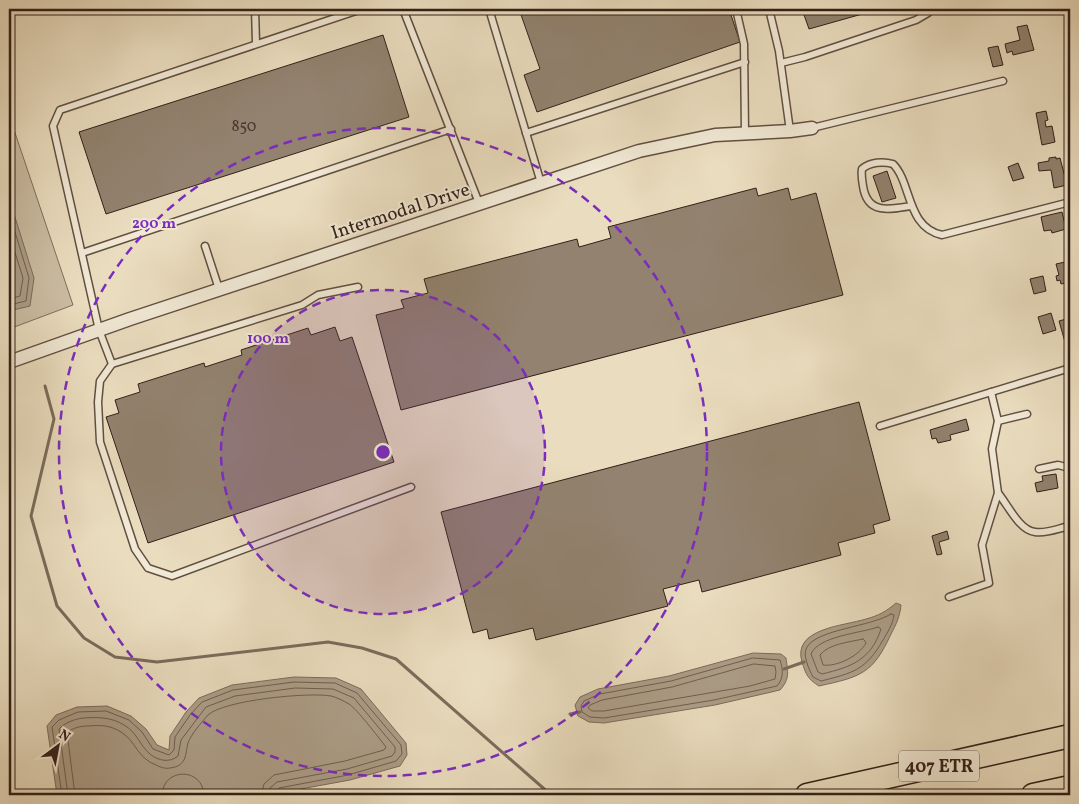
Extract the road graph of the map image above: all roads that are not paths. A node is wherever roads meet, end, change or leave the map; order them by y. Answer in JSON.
{"nodes":[{"id":1,"x":255,"y":9,"type":"edge"},
{"id":2,"x":362,"y":9,"type":"edge"},
{"id":3,"x":403,"y":9,"type":"edge"},
{"id":4,"x":489,"y":9,"type":"edge"},
{"id":5,"x":736,"y":9,"type":"edge"},
{"id":6,"x":769,"y":9,"type":"edge"},
{"id":7,"x":931,"y":9,"type":"edge"},
{"id":8,"x":256,"y":43,"type":"junction"},
{"id":9,"x":745,"y":62,"type":"junction"},
{"id":10,"x":781,"y":63,"type":"junction"},
{"id":11,"x":1003,"y":81,"type":"dead end"},
{"id":12,"x":812,"y":128,"type":"joint"},
{"id":13,"x":451,"y":129,"type":"junction"},
{"id":14,"x":790,"y":132,"type":"junction"},
{"id":15,"x":526,"y":133,"type":"junction"},
{"id":16,"x":745,"y":134,"type":"junction"},
{"id":17,"x":541,"y":183,"type":"junction"},
{"id":18,"x":1070,"y":202,"type":"edge"},
{"id":19,"x":479,"y":203,"type":"junction"},
{"id":20,"x":911,"y":206,"type":"junction"},
{"id":21,"x":204,"y":246,"type":"dead end"},
{"id":22,"x":82,"y":253,"type":"junction"},
{"id":23,"x":358,"y":287,"type":"dead end"},
{"id":24,"x":219,"y":289,"type":"junction"},
{"id":25,"x":99,"y":330,"type":"junction"},
{"id":26,"x":9,"y":362,"type":"edge"},
{"id":27,"x":112,"y":364,"type":"junction"},
{"id":28,"x":1070,"y":368,"type":"edge"},
{"id":29,"x":991,"y":392,"type":"junction"},
{"id":30,"x":1027,"y":414,"type":"dead end"},
{"id":31,"x":998,"y":421,"type":"junction"},
{"id":32,"x":880,"y":426,"type":"dead end"},
{"id":33,"x":1070,"y":468,"type":"edge"},
{"id":34,"x":1039,"y":469,"type":"dead end"},
{"id":35,"x":411,"y":488,"type":"dead end"},
{"id":36,"x":998,"y":493,"type":"junction"},
{"id":37,"x":1070,"y":526,"type":"edge"},
{"id":38,"x":949,"y":597,"type":"dead end"},
{"id":39,"x":1070,"y":736,"type":"edge"},
{"id":40,"x":1070,"y":787,"type":"edge"},
{"id":41,"x":807,"y":795,"type":"edge"},
{"id":42,"x":1033,"y":795,"type":"edge"}],
"edges":[{"from":1,"to":8,"type":"lane"},
{"from":2,"to":8,"type":"lane"},
{"from":3,"to":13,"type":"lane"},
{"from":4,"to":15,"type":"lane"},
{"from":5,"to":9,"type":"lane"},
{"from":6,"to":10,"type":"lane"},
{"from":7,"to":10,"type":"lane"},
{"from":8,"to":22,"type":"lane"},
{"from":9,"to":15,"type":"lane"},
{"from":9,"to":16,"type":"lane"},
{"from":10,"to":14,"type":"lane"},
{"from":11,"to":12,"type":"lane"},
{"from":12,"to":14,"type":"street","name":"Intermodal Drive"},
{"from":13,"to":19,"type":"lane"},
{"from":13,"to":22,"type":"lane"},
{"from":14,"to":16,"type":"street","name":"Intermodal Drive"},
{"from":15,"to":17,"type":"lane"},
{"from":16,"to":17,"type":"street","name":"Intermodal Drive"},
{"from":17,"to":19,"type":"street","name":"Intermodal Drive"},
{"from":18,"to":20,"type":"lane"},
{"from":19,"to":24,"type":"street","name":"Intermodal Drive"},
{"from":20,"to":20,"type":"lane"},
{"from":21,"to":24,"type":"lane"},
{"from":22,"to":25,"type":"lane"},
{"from":23,"to":27,"type":"lane"},
{"from":24,"to":25,"type":"street","name":"Intermodal Drive"},
{"from":25,"to":26,"type":"street","name":"Intermodal Drive"},
{"from":25,"to":27,"type":"lane"},
{"from":27,"to":35,"type":"lane"},
{"from":28,"to":29,"type":"lane"},
{"from":29,"to":31,"type":"lane"},
{"from":29,"to":32,"type":"lane"},
{"from":30,"to":31,"type":"lane"},
{"from":31,"to":36,"type":"lane"},
{"from":33,"to":34,"type":"lane"},
{"from":36,"to":37,"type":"lane"},
{"from":36,"to":38,"type":"lane"},
{"from":39,"to":41,"type":"highway","number":"407 ETR"},
{"from":40,"to":42,"type":"highway"}]}
